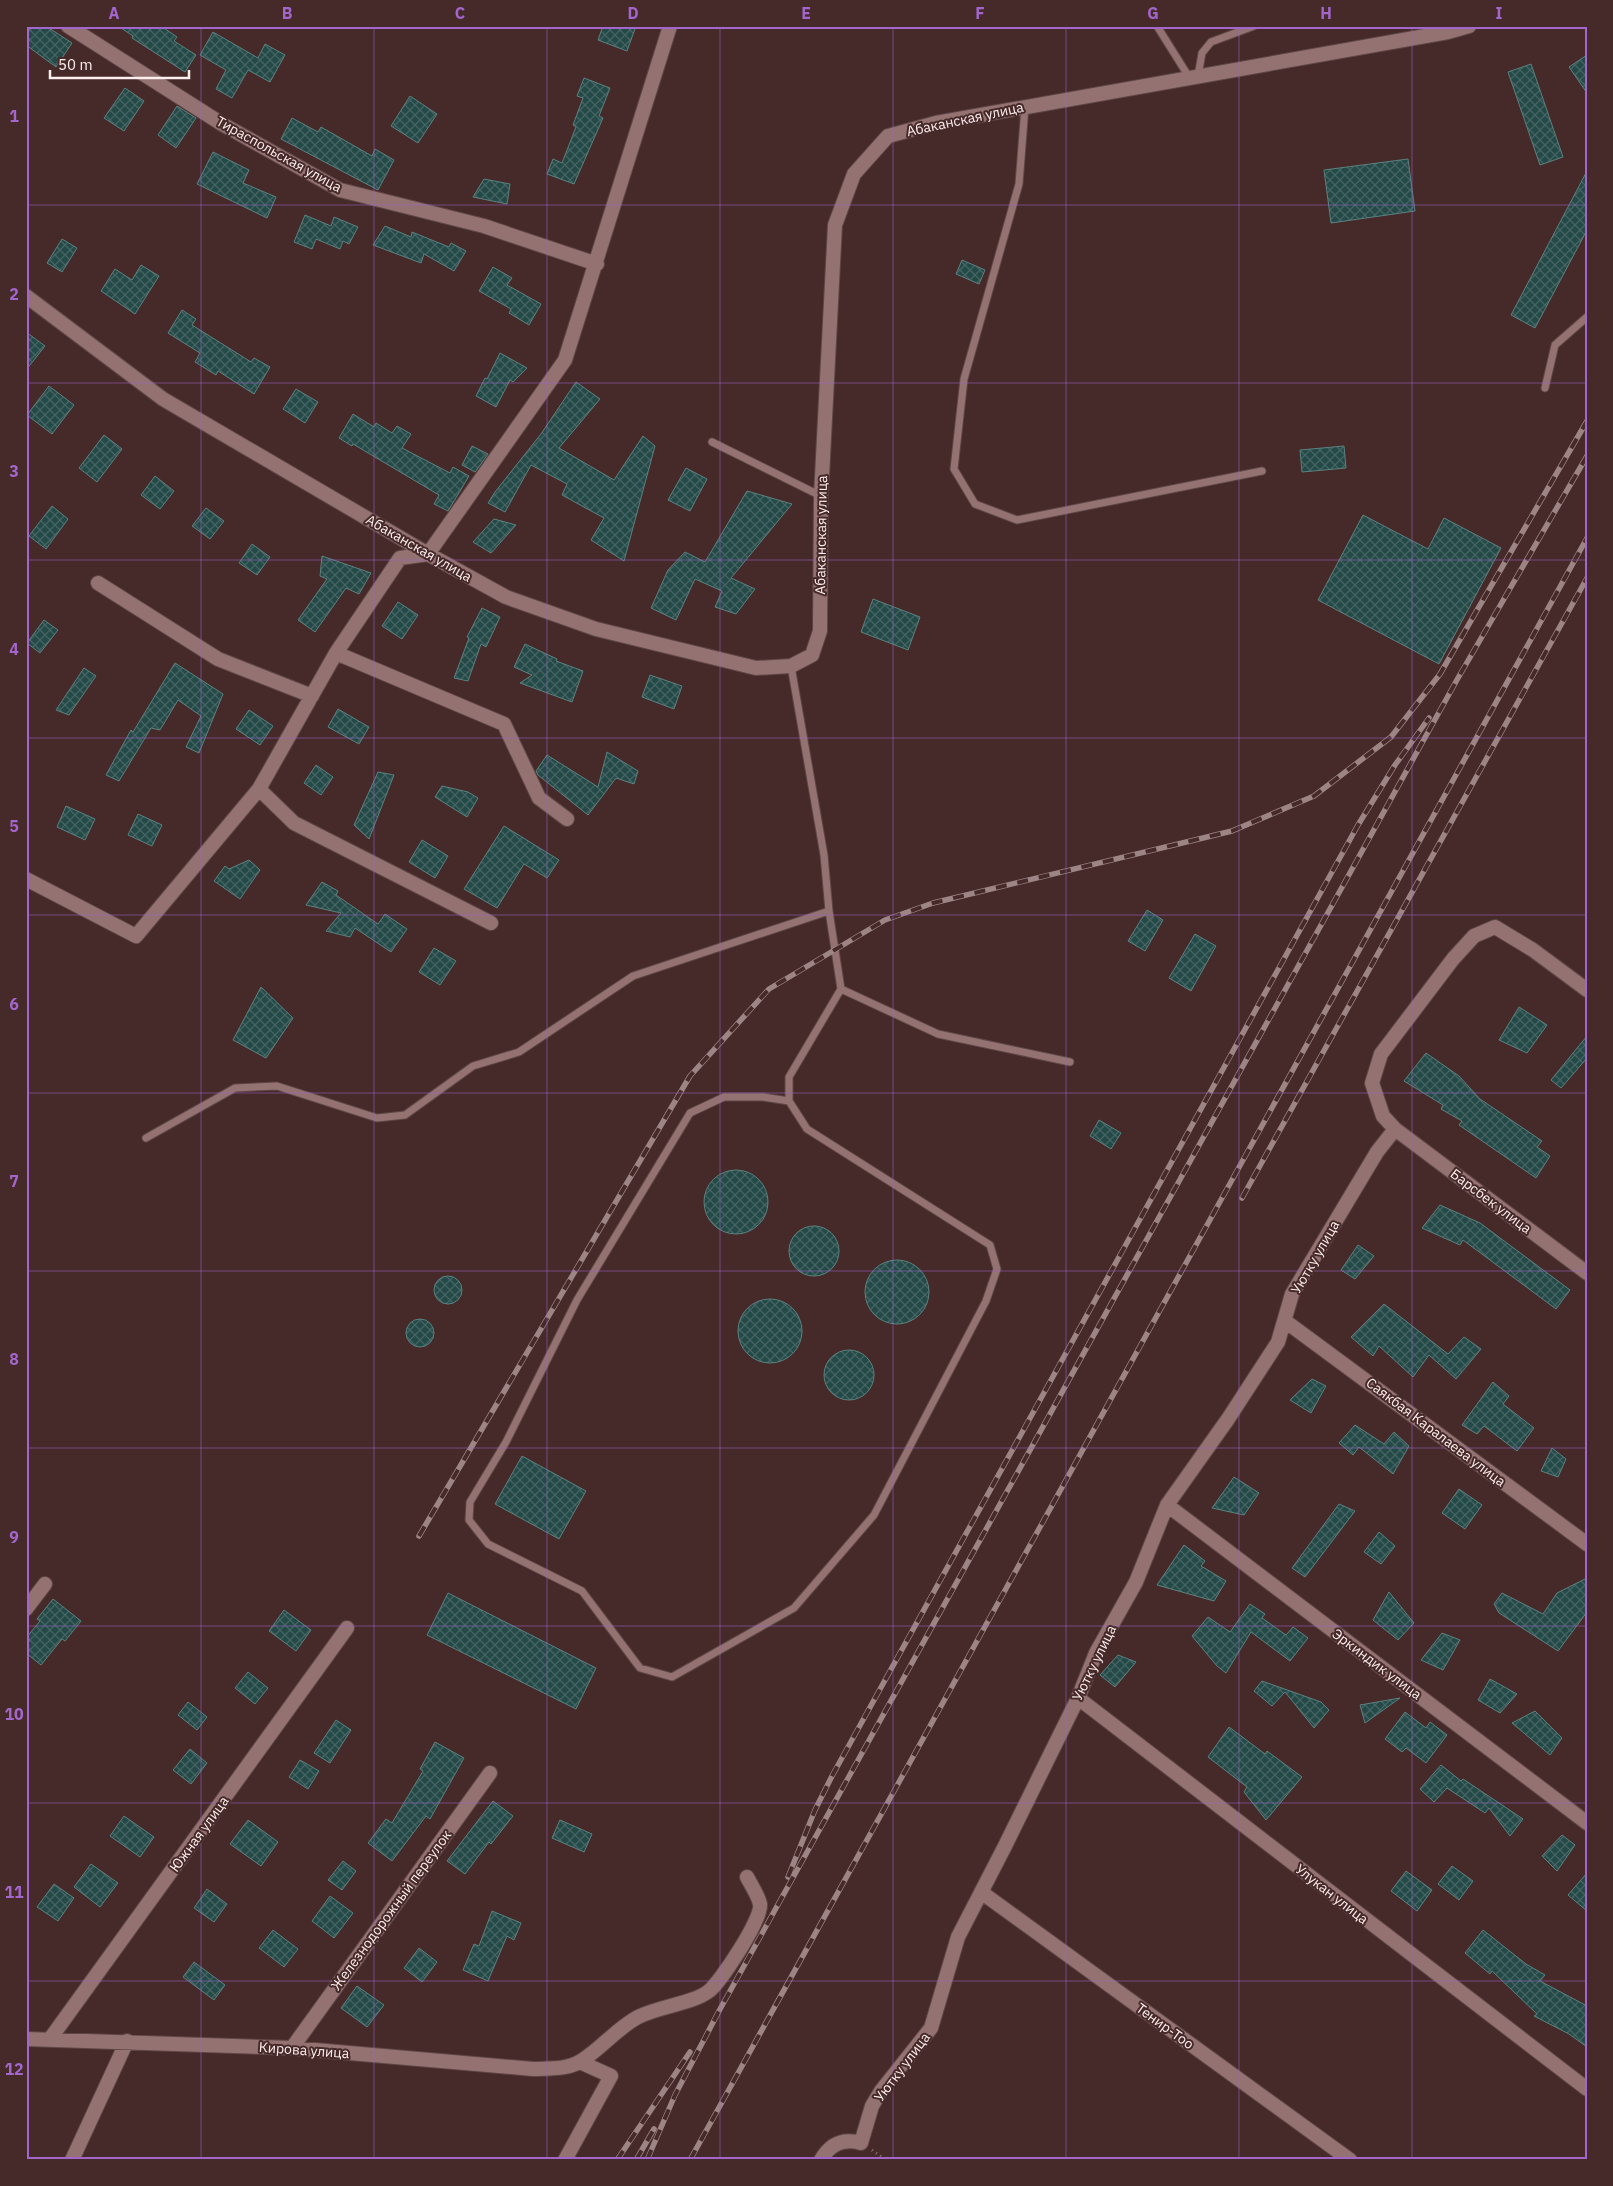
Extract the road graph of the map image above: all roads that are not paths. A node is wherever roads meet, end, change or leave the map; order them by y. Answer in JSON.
{"nodes":[{"id":1,"x":68,"y":26,"type":"edge"},
{"id":2,"x":670,"y":26,"type":"edge"},
{"id":3,"x":1157,"y":26,"type":"edge"},
{"id":4,"x":1254,"y":26,"type":"edge"},
{"id":5,"x":1469,"y":26,"type":"edge"},
{"id":6,"x":1444,"y":29,"type":"edge"},
{"id":7,"x":1193,"y":77,"type":"junction"},
{"id":8,"x":1025,"y":107,"type":"junction"},
{"id":9,"x":597,"y":264,"type":"junction"},
{"id":10,"x":26,"y":296,"type":"edge"},
{"id":11,"x":1587,"y":317,"type":"edge"},
{"id":12,"x":1545,"y":388,"type":"dead end"},
{"id":13,"x":712,"y":442,"type":"dead end"},
{"id":14,"x":1262,"y":471,"type":"dead end"},
{"id":15,"x":821,"y":496,"type":"junction"},
{"id":16,"x":428,"y":554,"type":"junction"},
{"id":17,"x":98,"y":583,"type":"dead end"},
{"id":18,"x":336,"y":653,"type":"junction"},
{"id":19,"x":791,"y":666,"type":"junction"},
{"id":20,"x":312,"y":696,"type":"junction"},
{"id":21,"x":259,"y":789,"type":"junction"},
{"id":22,"x":567,"y":819,"type":"dead end"},
{"id":23,"x":26,"y":879,"type":"edge"},
{"id":24,"x":829,"y":911,"type":"junction"},
{"id":25,"x":491,"y":924,"type":"dead end"},
{"id":26,"x":840,"y":989,"type":"junction"},
{"id":27,"x":1587,"y":990,"type":"edge"},
{"id":28,"x":1070,"y":1062,"type":"dead end"},
{"id":29,"x":789,"y":1101,"type":"junction"},
{"id":30,"x":1394,"y":1129,"type":"junction"},
{"id":31,"x":146,"y":1138,"type":"dead end"},
{"id":32,"x":1587,"y":1273,"type":"edge"},
{"id":33,"x":1285,"y":1321,"type":"junction"},
{"id":34,"x":1167,"y":1505,"type":"junction"},
{"id":35,"x":1587,"y":1544,"type":"edge"},
{"id":36,"x":45,"y":1584,"type":"dead end"},
{"id":37,"x":26,"y":1609,"type":"edge"},
{"id":38,"x":347,"y":1628,"type":"dead end"},
{"id":39,"x":1078,"y":1698,"type":"junction"},
{"id":40,"x":490,"y":1773,"type":"dead end"},
{"id":41,"x":1587,"y":1823,"type":"edge"},
{"id":42,"x":747,"y":1876,"type":"dead end"},
{"id":43,"x":981,"y":1892,"type":"junction"},
{"id":44,"x":26,"y":2039,"type":"edge"},
{"id":45,"x":50,"y":2039,"type":"junction"},
{"id":46,"x":126,"y":2041,"type":"junction"},
{"id":47,"x":292,"y":2048,"type":"junction"},
{"id":48,"x":580,"y":2062,"type":"junction"},
{"id":49,"x":1587,"y":2089,"type":"edge"},
{"id":50,"x":72,"y":2160,"type":"edge"},
{"id":51,"x":565,"y":2160,"type":"edge"},
{"id":52,"x":820,"y":2160,"type":"edge"},
{"id":53,"x":1350,"y":2160,"type":"edge"}],
"edges":[{"from":1,"to":9,"type":"street","name":"Тираспольская улица"},
{"from":2,"to":9,"type":"street"},
{"from":3,"to":7,"type":"lane"},
{"from":4,"to":7,"type":"lane"},
{"from":5,"to":6,"type":"street","name":"Абаканская улица"},
{"from":6,"to":7,"type":"street","name":"Абаканская улица"},
{"from":7,"to":8,"type":"street","name":"Абаканская улица"},
{"from":8,"to":14,"type":"lane"},
{"from":8,"to":15,"type":"street","name":"Абаканская улица"},
{"from":9,"to":16,"type":"street"},
{"from":10,"to":16,"type":"street","name":"Абаканская улица"},
{"from":11,"to":12,"type":"lane"},
{"from":13,"to":15,"type":"lane"},
{"from":15,"to":19,"type":"street","name":"Абаканская улица"},
{"from":16,"to":18,"type":"street"},
{"from":16,"to":19,"type":"street","name":"Абаканская улица"},
{"from":17,"to":20,"type":"street"},
{"from":18,"to":20,"type":"street"},
{"from":18,"to":22,"type":"street"},
{"from":19,"to":24,"type":"lane"},
{"from":20,"to":21,"type":"street"},
{"from":21,"to":23,"type":"street"},
{"from":21,"to":25,"type":"street"},
{"from":24,"to":26,"type":"lane"},
{"from":24,"to":31,"type":"lane"},
{"from":26,"to":28,"type":"lane"},
{"from":26,"to":29,"type":"lane"},
{"from":27,"to":30,"type":"street"},
{"from":29,"to":29,"type":"lane"},
{"from":30,"to":32,"type":"street","name":"Барсбек улица"},
{"from":30,"to":33,"type":"street","name":"Уютку улица"},
{"from":33,"to":34,"type":"street","name":"Уютку улица"},
{"from":33,"to":35,"type":"street","name":"Саякбая Каралаева улица"},
{"from":34,"to":39,"type":"street","name":"Уютку улица"},
{"from":34,"to":41,"type":"street","name":"Эркиндик улица"},
{"from":36,"to":37,"type":"street"},
{"from":38,"to":45,"type":"street","name":"Южная улица"},
{"from":39,"to":43,"type":"street","name":"Уютку улица"},
{"from":39,"to":49,"type":"street","name":"Улукан улица"},
{"from":40,"to":47,"type":"street","name":"Железнодорожный переулок"},
{"from":42,"to":48,"type":"street"},
{"from":43,"to":52,"type":"street","name":"Уютку улица"},
{"from":43,"to":53,"type":"street","name":"Тенир-Тоо"},
{"from":44,"to":45,"type":"street","name":"Кирова улица"},
{"from":45,"to":46,"type":"street","name":"Кирова улица"},
{"from":46,"to":47,"type":"street","name":"Кирова улица"},
{"from":46,"to":50,"type":"street"},
{"from":47,"to":48,"type":"street","name":"Кирова улица"},
{"from":48,"to":51,"type":"street"}]}
